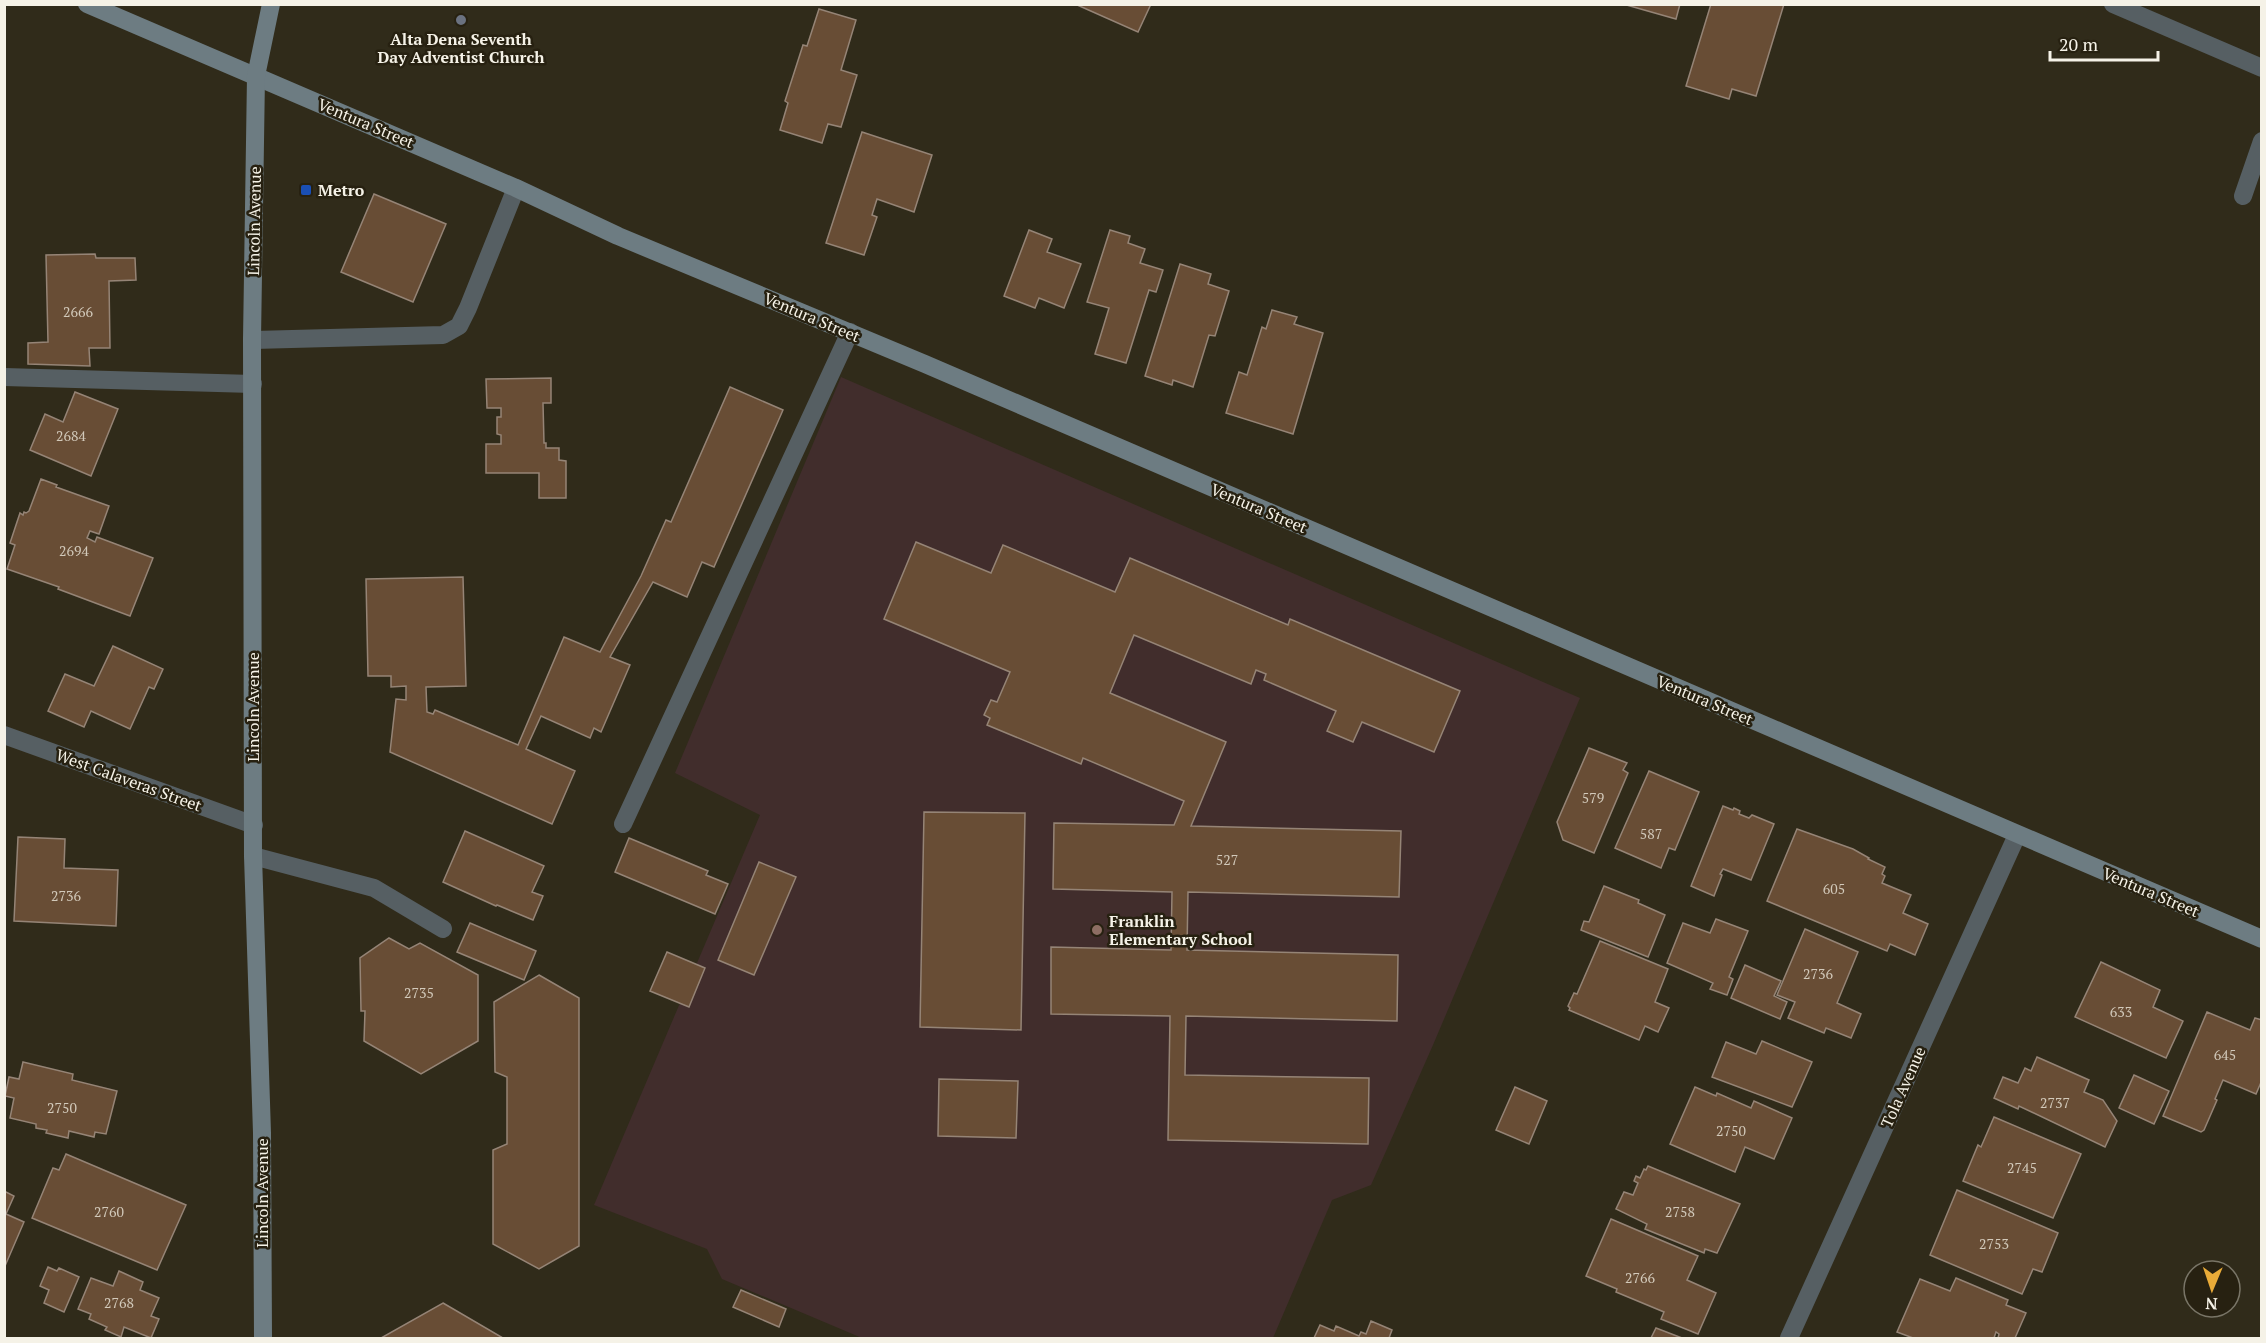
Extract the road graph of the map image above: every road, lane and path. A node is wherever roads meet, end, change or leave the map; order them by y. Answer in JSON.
{"nodes":[{"id":1,"x":87,"y":4,"type":"edge"},
{"id":2,"x":271,"y":4,"type":"edge"},
{"id":3,"x":2113,"y":4,"type":"edge"},
{"id":4,"x":2262,"y":68,"type":"edge"},
{"id":5,"x":256,"y":76,"type":"junction"},
{"id":6,"x":2262,"y":141,"type":"edge"},
{"id":7,"x":516,"y":188,"type":"junction"},
{"id":8,"x":2243,"y":196,"type":"dead end"},
{"id":9,"x":850,"y":332,"type":"junction"},
{"id":10,"x":252,"y":340,"type":"junction"},
{"id":11,"x":4,"y":376,"type":"edge"},
{"id":12,"x":253,"y":384,"type":"junction"},
{"id":13,"x":4,"y":735,"type":"edge"},
{"id":14,"x":623,"y":824,"type":"dead end"},
{"id":15,"x":254,"y":825,"type":"junction"},
{"id":16,"x":2017,"y":835,"type":"junction"},
{"id":17,"x":254,"y":856,"type":"junction"},
{"id":18,"x":443,"y":929,"type":"dead end"},
{"id":19,"x":2262,"y":939,"type":"edge"},
{"id":20,"x":264,"y":1338,"type":"edge"},
{"id":21,"x":1789,"y":1338,"type":"edge"}],
"edges":[{"from":1,"to":5,"type":"street","name":"Ventura Street"},
{"from":2,"to":5,"type":"street","name":"Lincoln Avenue"},
{"from":3,"to":4,"type":"street"},
{"from":5,"to":7,"type":"street","name":"Ventura Street"},
{"from":5,"to":10,"type":"street","name":"Lincoln Avenue"},
{"from":6,"to":8,"type":"street"},
{"from":7,"to":9,"type":"street","name":"Ventura Street"},
{"from":7,"to":10,"type":"street"},
{"from":9,"to":14,"type":"street"},
{"from":9,"to":16,"type":"street","name":"Ventura Street"},
{"from":10,"to":12,"type":"street","name":"Lincoln Avenue"},
{"from":11,"to":12,"type":"street"},
{"from":12,"to":15,"type":"street","name":"Lincoln Avenue"},
{"from":13,"to":15,"type":"street","name":"West Calaveras Street"},
{"from":15,"to":17,"type":"street","name":"Lincoln Avenue"},
{"from":16,"to":19,"type":"street","name":"Ventura Street"},
{"from":16,"to":21,"type":"street","name":"Tola Avenue"},
{"from":17,"to":18,"type":"street"},
{"from":17,"to":20,"type":"street","name":"Lincoln Avenue"}]}
